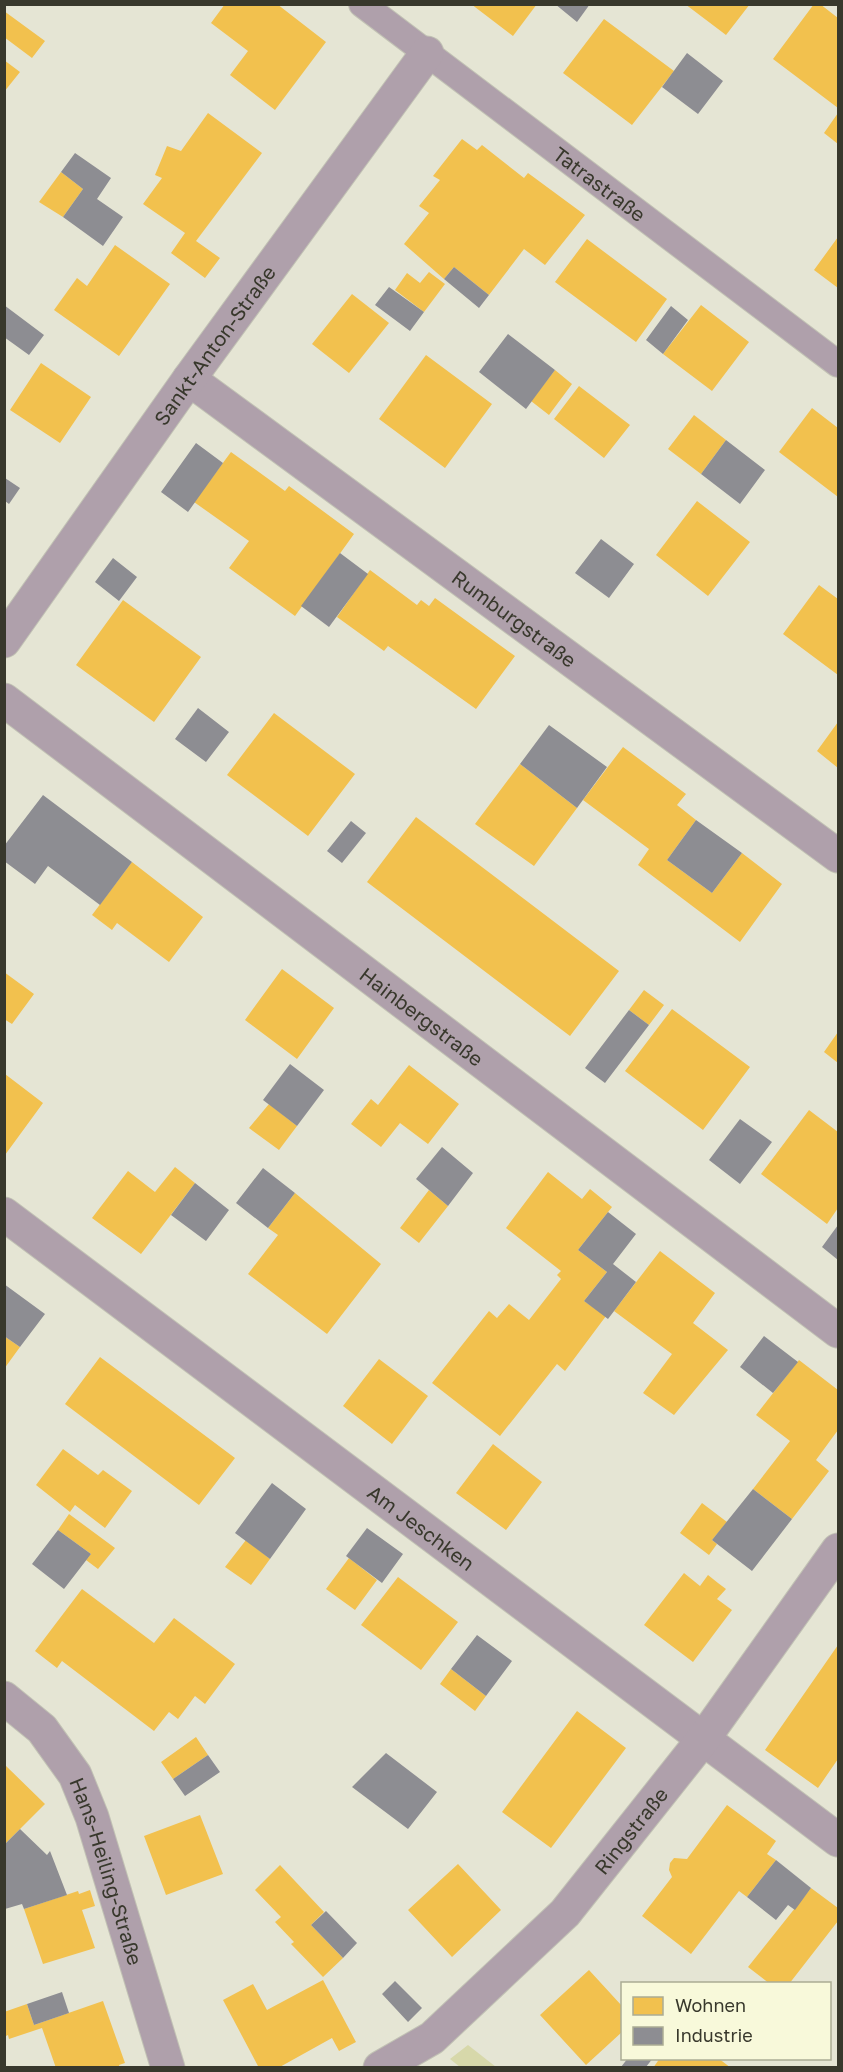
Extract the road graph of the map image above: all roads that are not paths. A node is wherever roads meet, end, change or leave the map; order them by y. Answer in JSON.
{"nodes":[{"id":1,"x":362,"y":4,"type":"edge"},
{"id":2,"x":427,"y":53,"type":"junction"},
{"id":3,"x":838,"y":364,"type":"edge"},
{"id":4,"x":189,"y":379,"type":"junction"},
{"id":5,"x":4,"y":641,"type":"edge"},
{"id":6,"x":4,"y":700,"type":"edge"},
{"id":7,"x":838,"y":855,"type":"edge"},
{"id":8,"x":4,"y":1214,"type":"edge"},
{"id":9,"x":838,"y":1331,"type":"edge"},
{"id":10,"x":838,"y":1550,"type":"edge"},
{"id":11,"x":4,"y":1698,"type":"edge"},
{"id":12,"x":704,"y":1738,"type":"junction"},
{"id":13,"x":838,"y":1840,"type":"edge"},
{"id":14,"x":168,"y":2067,"type":"edge"},
{"id":15,"x":380,"y":2067,"type":"edge"}],
"edges":[{"from":1,"to":2,"type":"lane","name":"Tatrastraße"},
{"from":2,"to":3,"type":"lane","name":"Tatrastraße"},
{"from":2,"to":4,"type":"street","name":"Sankt-Anton-Straße"},
{"from":4,"to":5,"type":"street","name":"Sankt-Anton-Straße"},
{"from":4,"to":7,"type":"street","name":"Rumburgstraße"},
{"from":6,"to":9,"type":"street","name":"Hainbergstraße"},
{"from":8,"to":12,"type":"street","name":"Am Jeschken"},
{"from":10,"to":12,"type":"street","name":"Ringstraße"},
{"from":11,"to":14,"type":"street","name":"Hans-Heiling-Straße"},
{"from":12,"to":13,"type":"street","name":"Am Jeschken"},
{"from":12,"to":15,"type":"street","name":"Ringstraße"}]}
